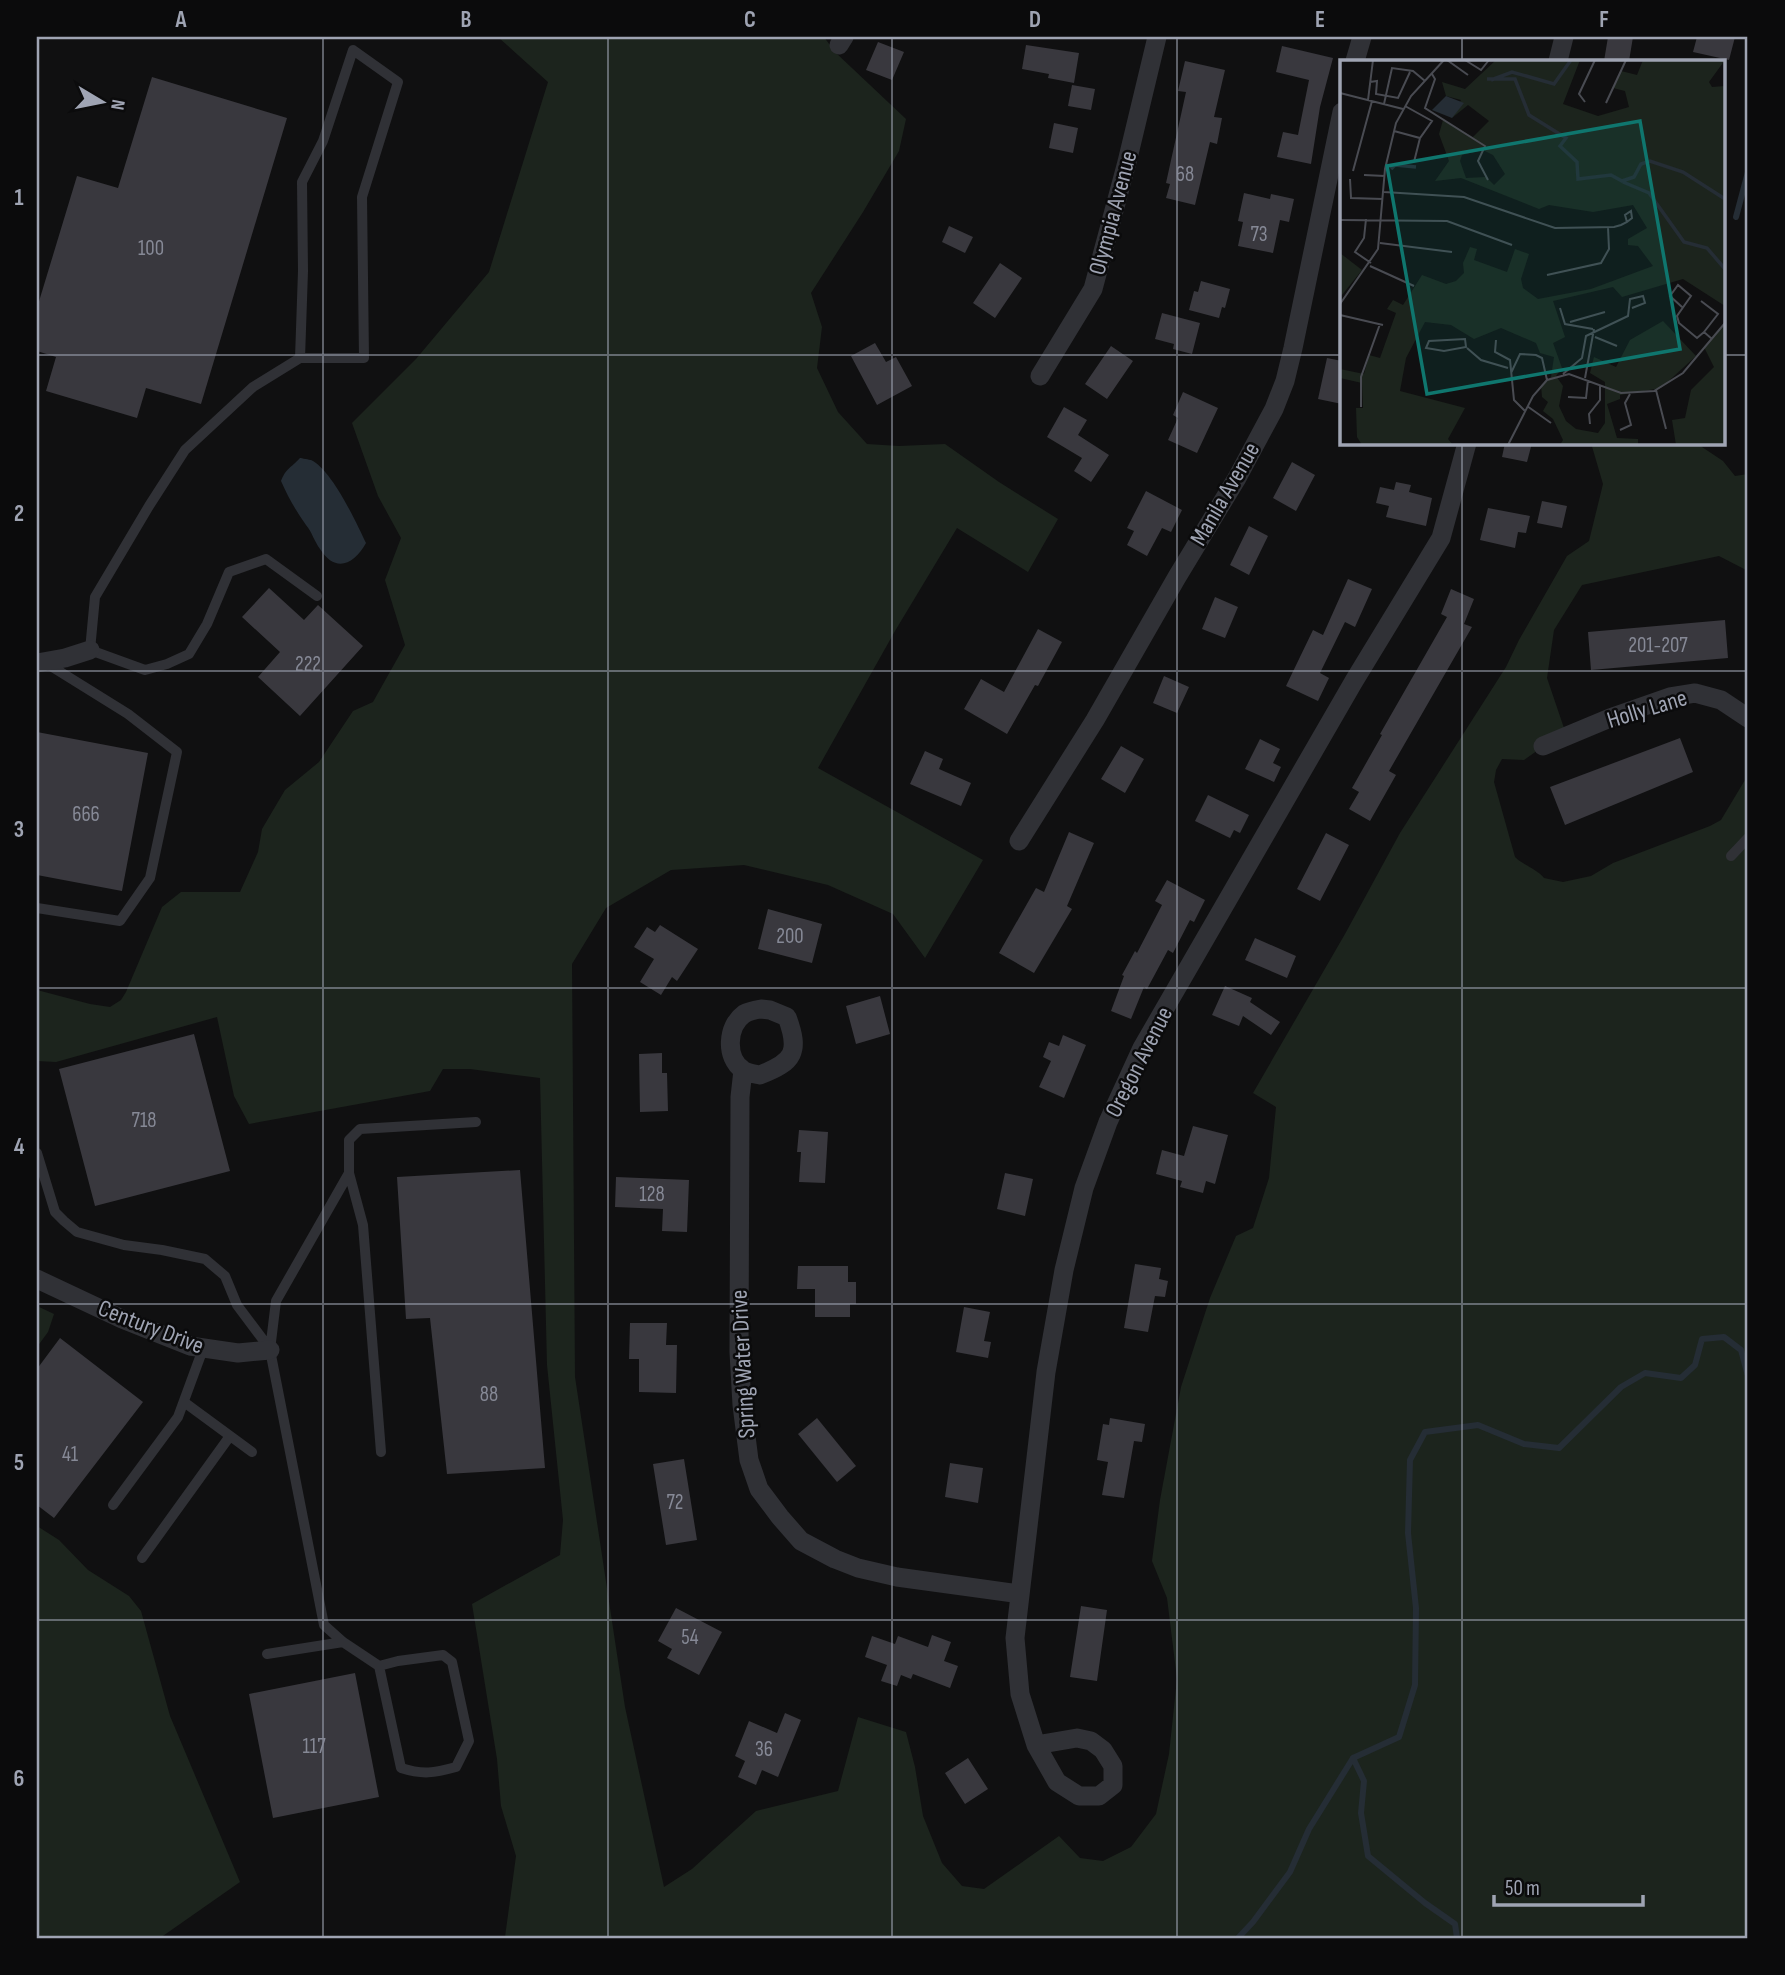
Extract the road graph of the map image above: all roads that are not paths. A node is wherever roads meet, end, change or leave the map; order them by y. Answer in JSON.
{"nodes":[{"id":1,"x":1157,"y":37,"type":"edge"},
{"id":2,"x":1362,"y":37,"type":"edge"},
{"id":3,"x":1564,"y":37,"type":"edge"},
{"id":4,"x":1355,"y":60,"type":"edge"},
{"id":5,"x":1558,"y":60,"type":"edge"},
{"id":6,"x":1340,"y":122,"type":"edge"},
{"id":7,"x":300,"y":358,"type":"junction"},
{"id":8,"x":1040,"y":376,"type":"dead end"},
{"id":9,"x":1467,"y":444,"type":"edge"},
{"id":10,"x":317,"y":596,"type":"dead end"},
{"id":11,"x":90,"y":650,"type":"junction"},
{"id":12,"x":41,"y":663,"type":"edge"},
{"id":13,"x":1748,"y":718,"type":"edge"},
{"id":14,"x":1543,"y":746,"type":"dead end"},
{"id":15,"x":1748,"y":838,"type":"edge"},
{"id":16,"x":1020,"y":841,"type":"dead end"},
{"id":17,"x":1731,"y":856,"type":"dead end"},
{"id":18,"x":37,"y":908,"type":"edge"},
{"id":19,"x":743,"y":1070,"type":"dead end"},
{"id":20,"x":476,"y":1122,"type":"dead end"},
{"id":21,"x":37,"y":1153,"type":"edge"},
{"id":22,"x":349,"y":1173,"type":"junction"},
{"id":23,"x":37,"y":1279,"type":"edge"},
{"id":24,"x":204,"y":1349,"type":"junction"},
{"id":25,"x":270,"y":1350,"type":"junction"},
{"id":26,"x":184,"y":1402,"type":"junction"},
{"id":27,"x":230,"y":1436,"type":"junction"},
{"id":28,"x":252,"y":1452,"type":"dead end"},
{"id":29,"x":381,"y":1452,"type":"dead end"},
{"id":30,"x":113,"y":1505,"type":"dead end"},
{"id":31,"x":142,"y":1559,"type":"dead end"},
{"id":32,"x":1020,"y":1594,"type":"junction"},
{"id":33,"x":343,"y":1642,"type":"junction"},
{"id":34,"x":267,"y":1654,"type":"dead end"},
{"id":35,"x":379,"y":1666,"type":"junction"},
{"id":36,"x":1037,"y":1745,"type":"dead end"}],
"edges":[{"from":1,"to":8,"type":"street","name":"Olympia Avenue"},
{"from":2,"to":4,"type":"street"},
{"from":3,"to":5,"type":"street"},
{"from":6,"to":16,"type":"street","name":"Manila Avenue"},
{"from":7,"to":7,"type":"lane"},
{"from":7,"to":11,"type":"lane"},
{"from":9,"to":32,"type":"street","name":"Oregon Avenue"},
{"from":10,"to":11,"type":"lane"},
{"from":11,"to":12,"type":"street"},
{"from":12,"to":18,"type":"lane"},
{"from":13,"to":14,"type":"street","name":"Holly Lane"},
{"from":15,"to":17,"type":"lane"},
{"from":19,"to":32,"type":"street","name":"Spring Water Drive"},
{"from":20,"to":22,"type":"lane"},
{"from":21,"to":25,"type":"lane"},
{"from":22,"to":25,"type":"lane"},
{"from":22,"to":29,"type":"lane"},
{"from":23,"to":24,"type":"street","name":"Century Drive"},
{"from":24,"to":25,"type":"street","name":"Century Drive"},
{"from":24,"to":26,"type":"lane"},
{"from":25,"to":33,"type":"lane"},
{"from":26,"to":27,"type":"lane"},
{"from":26,"to":30,"type":"lane"},
{"from":27,"to":28,"type":"lane"},
{"from":27,"to":31,"type":"lane"},
{"from":32,"to":36,"type":"street","name":"Oregon Avenue"},
{"from":33,"to":34,"type":"lane"},
{"from":33,"to":35,"type":"lane"},
{"from":35,"to":35,"type":"lane"}]}
